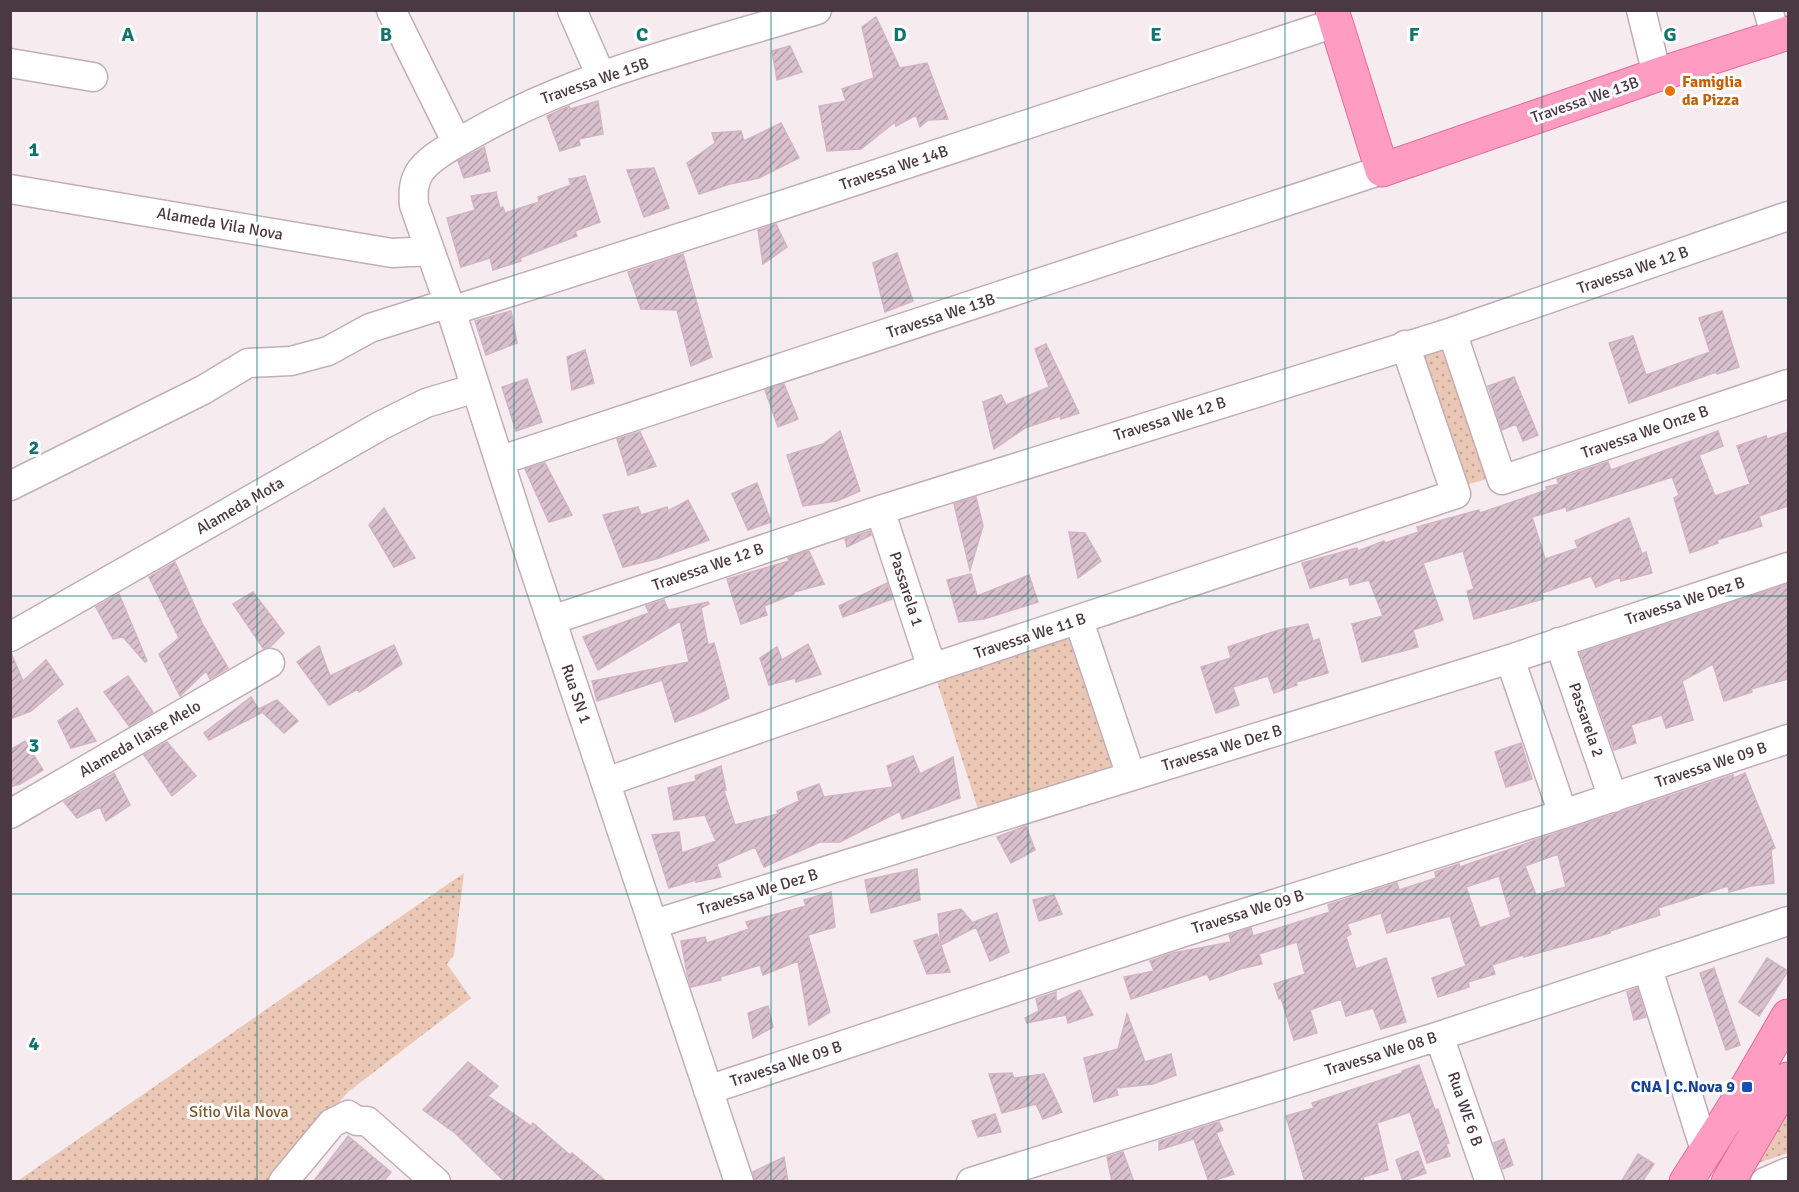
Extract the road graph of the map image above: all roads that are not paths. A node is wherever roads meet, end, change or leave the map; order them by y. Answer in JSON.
{"nodes":[{"id":1,"x":392,"y":10,"type":"edge"},
{"id":2,"x":572,"y":10,"type":"edge"},
{"id":3,"x":817,"y":10,"type":"edge"},
{"id":4,"x":1641,"y":10,"type":"edge"},
{"id":5,"x":1333,"y":17,"type":"edge"},
{"id":6,"x":1778,"y":27,"type":"edge"},
{"id":7,"x":10,"y":63,"type":"edge"},
{"id":8,"x":1657,"y":75,"type":"junction"},
{"id":9,"x":602,"y":76,"type":"junction"},
{"id":10,"x":93,"y":77,"type":"dead end"},
{"id":11,"x":457,"y":143,"type":"junction"},
{"id":12,"x":1381,"y":171,"type":"junction"},
{"id":13,"x":10,"y":189,"type":"edge"},
{"id":14,"x":414,"y":205,"type":"joint"},
{"id":15,"x":1788,"y":216,"type":"edge"},
{"id":16,"x":430,"y":250,"type":"junction"},
{"id":17,"x":450,"y":307,"type":"junction"},
{"id":18,"x":1452,"y":332,"type":"junction"},
{"id":19,"x":1405,"y":345,"type":"junction"},
{"id":20,"x":1788,"y":384,"type":"edge"},
{"id":21,"x":476,"y":388,"type":"junction"},
{"id":22,"x":501,"y":460,"type":"junction"},
{"id":23,"x":10,"y":486,"type":"edge"},
{"id":24,"x":880,"y":510,"type":"junction"},
{"id":25,"x":1788,"y":567,"type":"edge"},
{"id":26,"x":552,"y":620,"type":"junction"},
{"id":27,"x":1079,"y":621,"type":"junction"},
{"id":28,"x":10,"y":637,"type":"edge"},
{"id":29,"x":1559,"y":642,"type":"junction"},
{"id":30,"x":1510,"y":659,"type":"junction"},
{"id":31,"x":270,"y":663,"type":"dead end"},
{"id":32,"x":932,"y":668,"type":"junction"},
{"id":33,"x":1788,"y":740,"type":"edge"},
{"id":34,"x":1131,"y":776,"type":"junction"},
{"id":35,"x":606,"y":782,"type":"junction"},
{"id":36,"x":1613,"y":798,"type":"junction"},
{"id":37,"x":10,"y":814,"type":"edge"},
{"id":38,"x":1563,"y":814,"type":"junction"},
{"id":39,"x":1788,"y":921,"type":"edge"},
{"id":40,"x":654,"y":924,"type":"junction"},
{"id":41,"x":1648,"y":969,"type":"junction"},
{"id":42,"x":1788,"y":1016,"type":"edge"},
{"id":43,"x":1439,"y":1036,"type":"junction"},
{"id":44,"x":1788,"y":1079,"type":"edge"},
{"id":45,"x":708,"y":1089,"type":"junction"},
{"id":46,"x":1697,"y":1170,"type":"edge"},
{"id":47,"x":1788,"y":1172,"type":"edge"},
{"id":48,"x":283,"y":1182,"type":"edge"},
{"id":49,"x":436,"y":1182,"type":"edge"},
{"id":50,"x":739,"y":1182,"type":"edge"},
{"id":51,"x":971,"y":1182,"type":"edge"},
{"id":52,"x":1490,"y":1182,"type":"edge"},
{"id":53,"x":1728,"y":1182,"type":"edge"},
{"id":54,"x":1765,"y":1182,"type":"edge"}],
"edges":[{"from":1,"to":11,"type":"street"},
{"from":2,"to":9,"type":"street"},
{"from":3,"to":9,"type":"street","name":"Travessa We 15B"},
{"from":4,"to":8,"type":"street"},
{"from":5,"to":12,"type":"main road"},
{"from":5,"to":17,"type":"street","name":"Travessa We 14B"},
{"from":6,"to":8,"type":"main road","name":"Travessa We 13B"},
{"from":7,"to":10,"type":"street"},
{"from":8,"to":12,"type":"main road","name":"Travessa We 13B"},
{"from":9,"to":11,"type":"street","name":"Travessa We 15B"},
{"from":11,"to":14,"type":"street","name":"Travessa We 15B"},
{"from":12,"to":22,"type":"street","name":"Travessa We 13B"},
{"from":13,"to":16,"type":"street","name":"Alameda Vila Nova"},
{"from":14,"to":16,"type":"street","name":"Rua SN 1"},
{"from":15,"to":18,"type":"street","name":"Travessa We 12 B"},
{"from":16,"to":17,"type":"street","name":"Rua SN 1"},
{"from":17,"to":21,"type":"street","name":"Rua SN 1"},
{"from":17,"to":23,"type":"street","name":"Travessa We 14B"},
{"from":18,"to":19,"type":"street","name":"Travessa We 12 B"},
{"from":18,"to":20,"type":"street","name":"Travessa We Onze B"},
{"from":19,"to":24,"type":"street","name":"Travessa We 12 B"},
{"from":19,"to":27,"type":"street","name":"Travessa We 11 B"},
{"from":21,"to":22,"type":"street","name":"Rua SN 1"},
{"from":21,"to":28,"type":"street","name":"Alameda Mota"},
{"from":22,"to":26,"type":"street","name":"Rua SN 1"},
{"from":24,"to":26,"type":"street","name":"Travessa We 12 B"},
{"from":24,"to":32,"type":"street","name":"Passarela 1"},
{"from":25,"to":29,"type":"street","name":"Travessa We Dez B"},
{"from":26,"to":35,"type":"street","name":"Rua SN 1"},
{"from":27,"to":32,"type":"street","name":"Travessa We 11 B"},
{"from":27,"to":34,"type":"street"},
{"from":29,"to":30,"type":"street","name":"Travessa We Dez B"},
{"from":29,"to":36,"type":"street","name":"Passarela 2"},
{"from":30,"to":34,"type":"street","name":"Travessa We Dez B"},
{"from":30,"to":38,"type":"street"},
{"from":31,"to":37,"type":"street","name":"Alameda Ilaise Melo"},
{"from":32,"to":35,"type":"street","name":"Travessa We 11 B"},
{"from":33,"to":36,"type":"street","name":"Travessa We 09 B"},
{"from":34,"to":40,"type":"street","name":"Travessa We Dez B"},
{"from":35,"to":40,"type":"street","name":"Rua SN 1"},
{"from":36,"to":38,"type":"street","name":"Travessa We 09 B"},
{"from":38,"to":45,"type":"street","name":"Travessa We 09 B"},
{"from":39,"to":41,"type":"street","name":"Travessa We 08 B"},
{"from":40,"to":45,"type":"street","name":"Rua SN 1"},
{"from":41,"to":43,"type":"street","name":"Travessa We 08 B"},
{"from":41,"to":46,"type":"street"},
{"from":42,"to":46,"type":"main road"},
{"from":43,"to":51,"type":"street","name":"Travessa We 08 B"},
{"from":43,"to":52,"type":"street","name":"Rua WE 6 B"},
{"from":44,"to":53,"type":"main road"},
{"from":45,"to":50,"type":"street","name":"Rua SN 1"},
{"from":47,"to":54,"type":"street"},
{"from":48,"to":49,"type":"street"}]}
